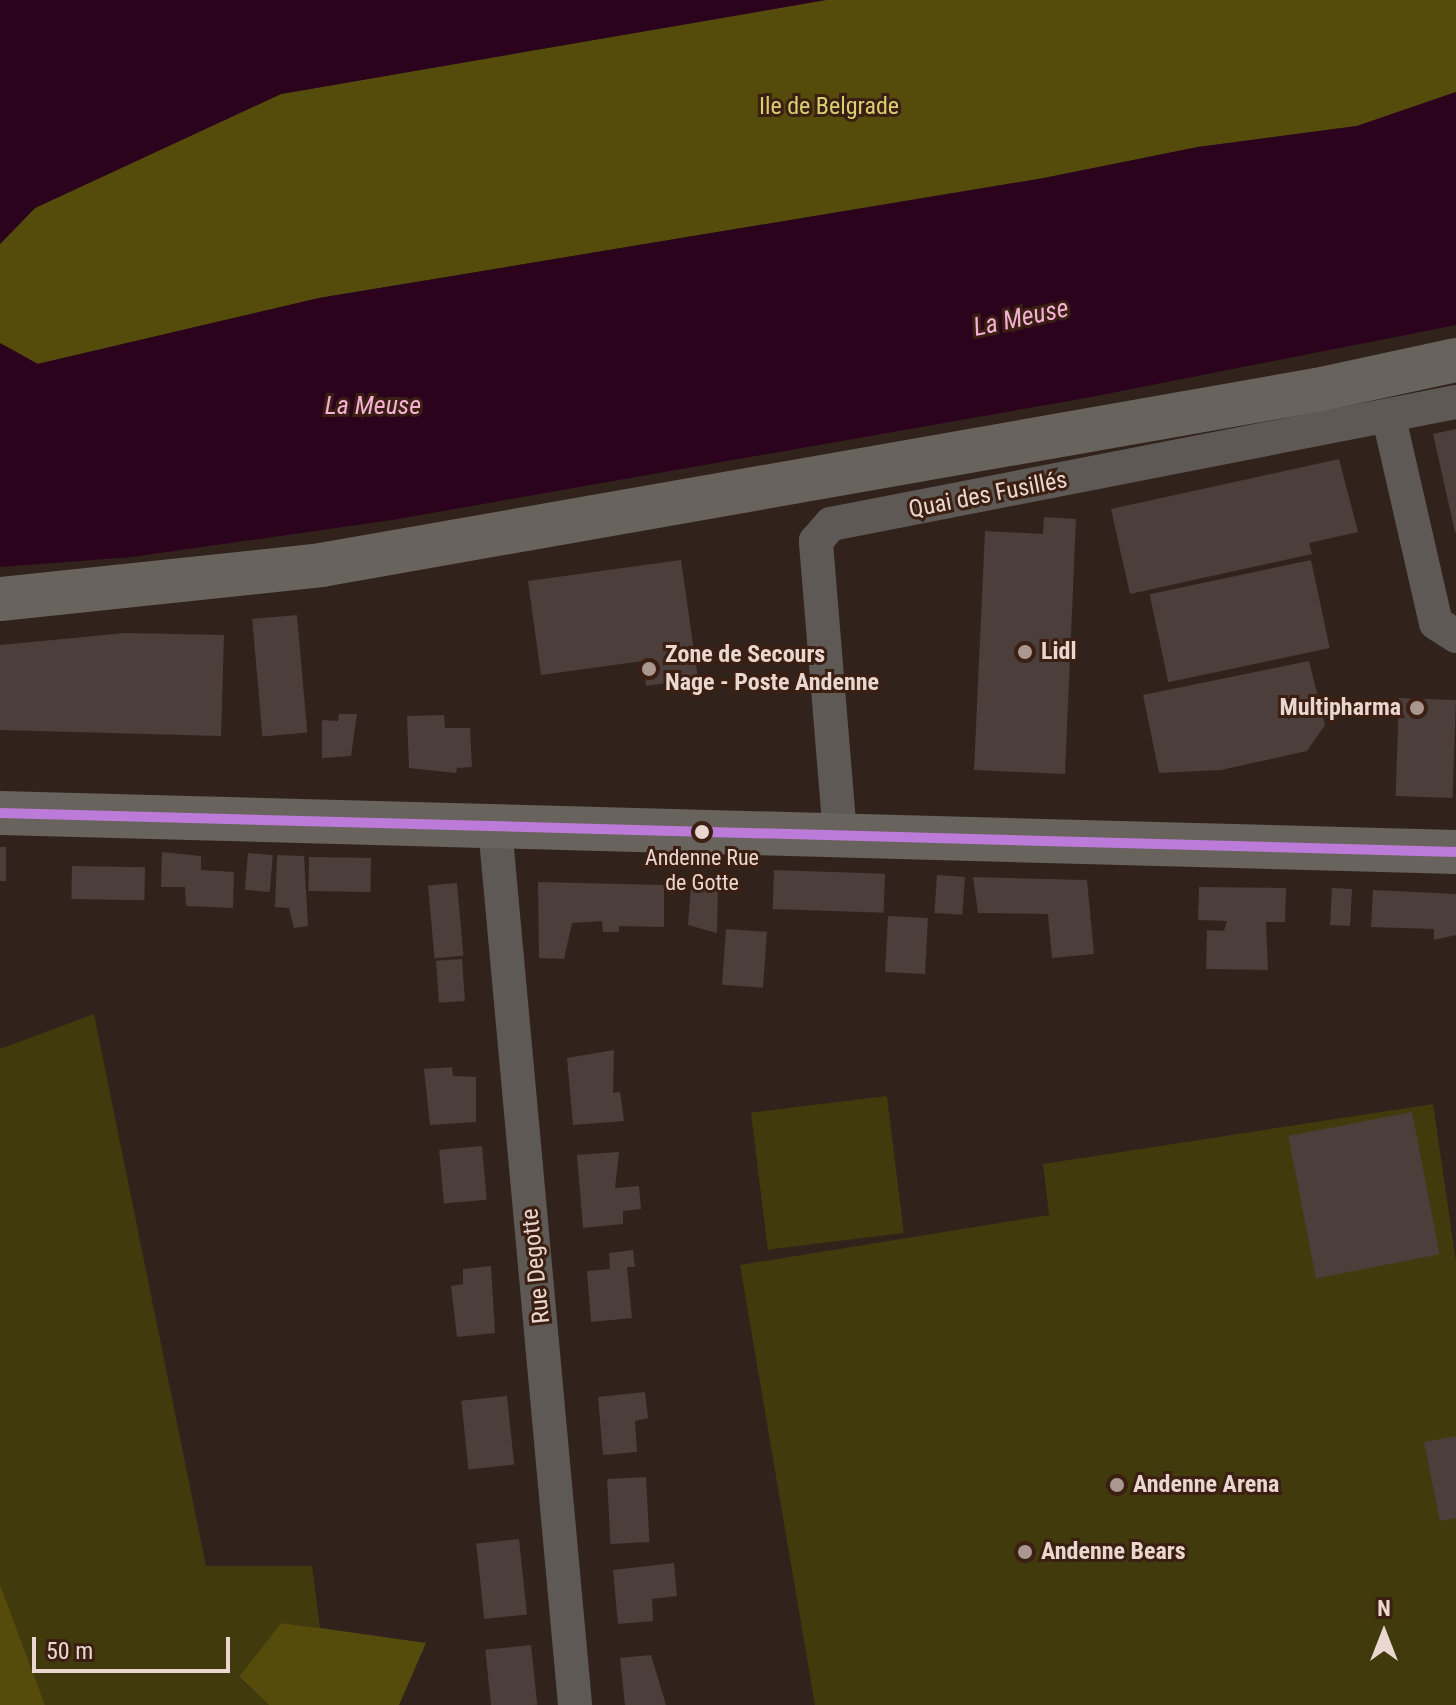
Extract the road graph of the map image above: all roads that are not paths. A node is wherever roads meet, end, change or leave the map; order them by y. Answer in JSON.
{"nodes":[{"id":1,"x":1456,"y":360,"type":"edge"},
{"id":2,"x":1456,"y":402,"type":"edge"},
{"id":3,"x":1389,"y":418,"type":"junction"},
{"id":4,"x":0,"y":599,"type":"edge"},
{"id":5,"x":1456,"y":636,"type":"edge"},
{"id":6,"x":0,"y":813,"type":"edge"},
{"id":7,"x":495,"y":827,"type":"junction"},
{"id":8,"x":840,"y":835,"type":"junction"},
{"id":9,"x":1456,"y":852,"type":"edge"},
{"id":10,"x":575,"y":1705,"type":"edge"}],
"edges":[{"from":1,"to":4,"type":"main road"},
{"from":2,"to":3,"type":"street","name":"Quai des Fusillés"},
{"from":3,"to":5,"type":"street"},
{"from":3,"to":8,"type":"street","name":"Quai des Fusillés"},
{"from":6,"to":7,"type":"main road"},
{"from":7,"to":8,"type":"main road"},
{"from":7,"to":10,"type":"street","name":"Rue Degotte"},
{"from":8,"to":9,"type":"main road"}]}
